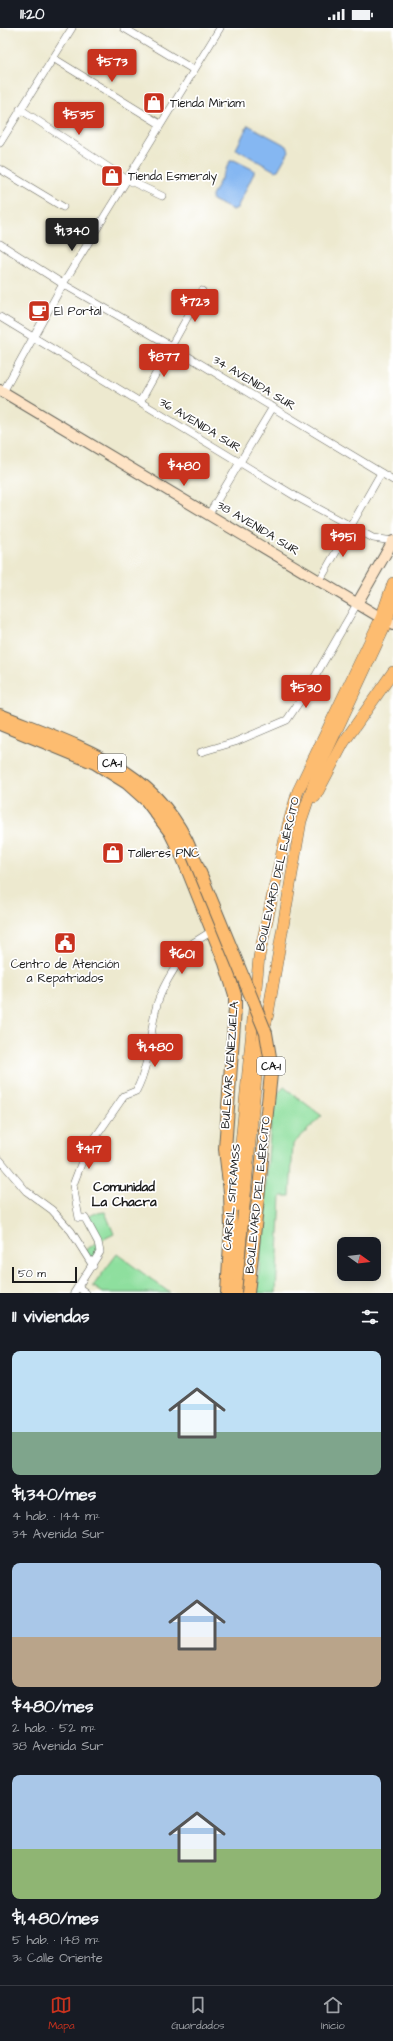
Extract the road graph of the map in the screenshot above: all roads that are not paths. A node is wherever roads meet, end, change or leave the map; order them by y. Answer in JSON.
{"nodes":[{"id":1,"x":72,"y":28,"type":"edge"},
{"id":2,"x":124,"y":28,"type":"edge"},
{"id":3,"x":220,"y":28,"type":"edge"},
{"id":4,"x":53,"y":58,"type":"junction"},
{"id":5,"x":194,"y":70,"type":"junction"},
{"id":6,"x":20,"y":108,"type":"junction"},
{"id":7,"x":160,"y":124,"type":"junction"},
{"id":8,"x":0,"y":143,"type":"edge"},
{"id":9,"x":0,"y":169,"type":"edge"},
{"id":10,"x":126,"y":179,"type":"junction"},
{"id":11,"x":162,"y":196,"type":"dead end"},
{"id":12,"x":63,"y":207,"type":"dead end"},
{"id":13,"x":0,"y":244,"type":"edge"},
{"id":14,"x":63,"y":284,"type":"junction"},
{"id":15,"x":202,"y":291,"type":"dead end"},
{"id":16,"x":0,"y":318,"type":"edge"},
{"id":17,"x":33,"y":338,"type":"junction"},
{"id":18,"x":171,"y":346,"type":"junction"},
{"id":19,"x":2,"y":391,"type":"edge"},
{"id":20,"x":140,"y":402,"type":"junction"},
{"id":21,"x":273,"y":408,"type":"junction"},
{"id":22,"x":240,"y":463,"type":"junction"},
{"id":23,"x":381,"y":473,"type":"junction"},
{"id":24,"x":393,"y":480,"type":"edge"},
{"id":25,"x":209,"y":514,"type":"junction"},
{"id":26,"x":350,"y":526,"type":"junction"},
{"id":27,"x":393,"y":541,"type":"edge"},
{"id":28,"x":320,"y":580,"type":"junction"},
{"id":29,"x":393,"y":583,"type":"edge"},
{"id":30,"x":393,"y":597,"type":"edge"},
{"id":31,"x":358,"y":602,"type":"junction"},
{"id":32,"x":387,"y":622,"type":"edge"},
{"id":33,"x":393,"y":672,"type":"edge"},
{"id":34,"x":0,"y":715,"type":"edge"},
{"id":35,"x":0,"y":724,"type":"edge"},
{"id":36,"x":201,"y":752,"type":"dead end"},
{"id":37,"x":297,"y":842,"type":"junction"},
{"id":38,"x":212,"y":931,"type":"junction"},
{"id":39,"x":0,"y":1160,"type":"edge"},
{"id":40,"x":230,"y":1252,"type":"junction"},
{"id":41,"x":92,"y":1266,"type":"junction"},
{"id":42,"x":76,"y":1290,"type":"edge"},
{"id":43,"x":86,"y":1293,"type":"edge"},
{"id":44,"x":226,"y":1293,"type":"edge"},
{"id":45,"x":236,"y":1293,"type":"edge"},
{"id":46,"x":248,"y":1293,"type":"edge"}],
"edges":[{"from":1,"to":4,"type":"street"},
{"from":2,"to":5,"type":"street"},
{"from":3,"to":5,"type":"street"},
{"from":4,"to":6,"type":"street"},
{"from":4,"to":7,"type":"street"},
{"from":5,"to":7,"type":"street"},
{"from":6,"to":8,"type":"street"},
{"from":6,"to":10,"type":"street"},
{"from":7,"to":10,"type":"street"},
{"from":9,"to":12,"type":"street"},
{"from":10,"to":11,"type":"street"},
{"from":10,"to":14,"type":"street"},
{"from":13,"to":14,"type":"street","name":"34 AVENIDA SUR"},
{"from":14,"to":17,"type":"street"},
{"from":14,"to":18,"type":"street","name":"34 AVENIDA SUR"},
{"from":15,"to":18,"type":"street"},
{"from":16,"to":17,"type":"street","name":"36 AVENIDA SUR"},
{"from":17,"to":19,"type":"street"},
{"from":17,"to":20,"type":"street","name":"36 AVENIDA SUR"},
{"from":18,"to":20,"type":"street"},
{"from":18,"to":21,"type":"street","name":"34 AVENIDA SUR"},
{"from":19,"to":25,"type":"main road","name":"38 AVENIDA SUR"},
{"from":20,"to":22,"type":"street","name":"36 AVENIDA SUR"},
{"from":21,"to":22,"type":"street"},
{"from":21,"to":23,"type":"street","name":"34 AVENIDA SUR"},
{"from":22,"to":25,"type":"street"},
{"from":22,"to":26,"type":"street","name":"36 AVENIDA SUR"},
{"from":23,"to":24,"type":"street","name":"34 AVENIDA SUR"},
{"from":23,"to":26,"type":"street"},
{"from":25,"to":28,"type":"main road","name":"38 AVENIDA SUR"},
{"from":26,"to":27,"type":"street","name":"36 AVENIDA SUR"},
{"from":26,"to":28,"type":"street"},
{"from":27,"to":31,"type":"main road"},
{"from":28,"to":31,"type":"main road","name":"38 AVENIDA SUR"},
{"from":29,"to":32,"type":"main road"},
{"from":30,"to":32,"type":"main road","name":"CARRIL SITRAMSS"},
{"from":31,"to":32,"type":"main road","name":"38 AVENIDA SUR"},
{"from":31,"to":36,"type":"street"},
{"from":32,"to":37,"type":"main road","name":"CARRIL SITRAMSS"},
{"from":32,"to":40,"type":"main road","name":"BOULEVARD DEL EJÉRCITO"},
{"from":33,"to":37,"type":"main road","name":"CARRIL SITRAMSS"},
{"from":34,"to":46,"type":"highway","name":"BOULEVARD DEL EJÉRCITO","number":"CA-1","bridge":true},
{"from":35,"to":38,"type":"highway","name":"BULEVAR VENEZUELA","number":"CA-1"},
{"from":37,"to":45,"type":"main road","name":"CARRIL SITRAMSS"},
{"from":38,"to":40,"type":"highway","name":"BULEVAR VENEZUELA","number":"CA-1"},
{"from":38,"to":41,"type":"street"},
{"from":39,"to":41,"type":"street"},
{"from":40,"to":44,"type":"highway","name":"BOULEVARD DEL EJÉRCITO","number":"CA-1"},
{"from":41,"to":42,"type":"street"},
{"from":42,"to":43,"type":"street"}]}
